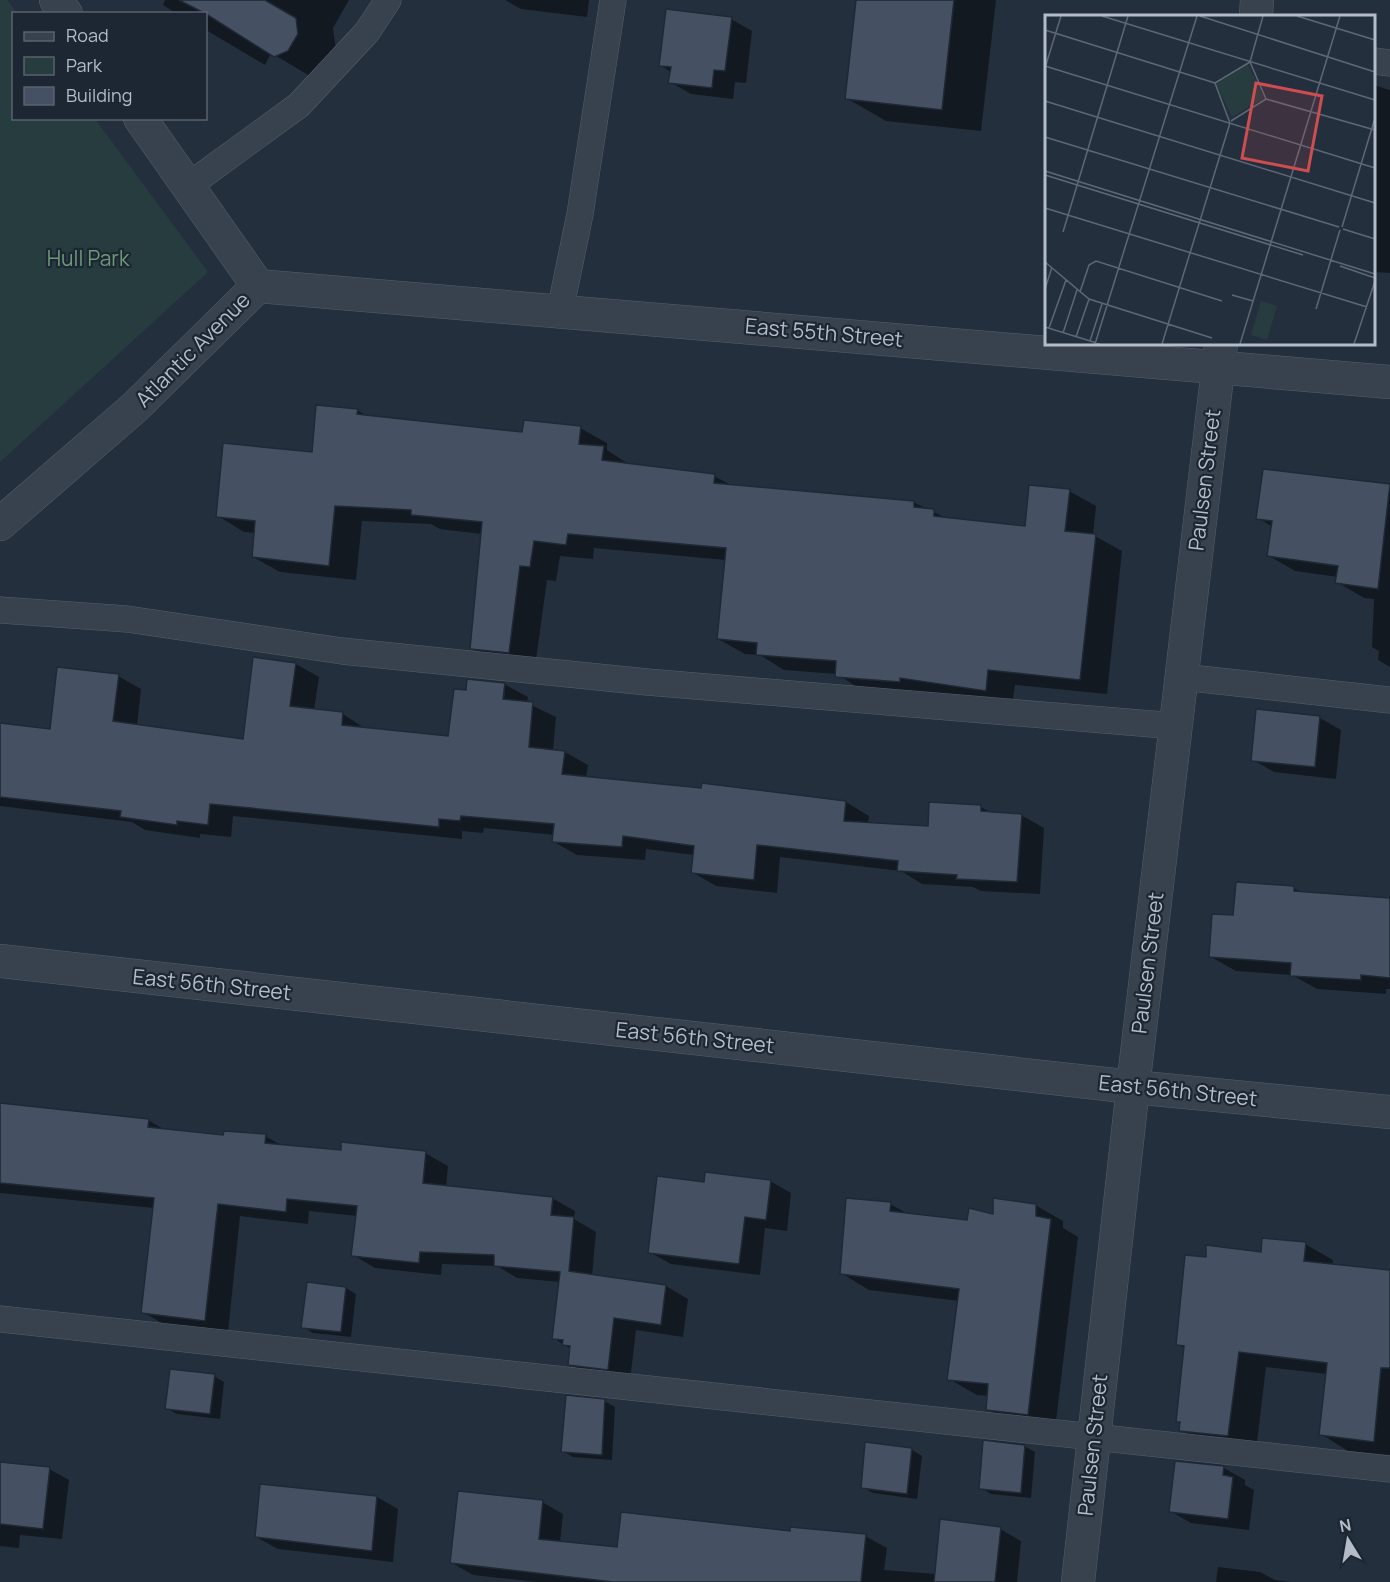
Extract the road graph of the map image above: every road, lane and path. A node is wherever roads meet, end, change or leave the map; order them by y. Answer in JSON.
{"nodes":[{"id":1,"x":388,"y":0,"type":"edge"},
{"id":2,"x":613,"y":0,"type":"edge"},
{"id":3,"x":1257,"y":0,"type":"edge"},
{"id":4,"x":1256,"y":15,"type":"edge"},
{"id":5,"x":1375,"y":61,"type":"edge"},
{"id":6,"x":1390,"y":63,"type":"edge"},
{"id":7,"x":141,"y":120,"type":"edge"},
{"id":8,"x":188,"y":186,"type":"junction"},
{"id":9,"x":258,"y":286,"type":"junction"},
{"id":10,"x":560,"y":311,"type":"junction"},
{"id":11,"x":1045,"y":343,"type":"edge"},
{"id":12,"x":1070,"y":345,"type":"edge"},
{"id":13,"x":1220,"y":355,"type":"edge"},
{"id":14,"x":1390,"y":382,"type":"edge"},
{"id":15,"x":0,"y":524,"type":"edge"},
{"id":16,"x":0,"y":610,"type":"edge"},
{"id":17,"x":1182,"y":677,"type":"junction"},
{"id":18,"x":1390,"y":700,"type":"edge"},
{"id":19,"x":1176,"y":726,"type":"junction"},
{"id":20,"x":0,"y":961,"type":"edge"},
{"id":21,"x":1133,"y":1087,"type":"junction"},
{"id":22,"x":1390,"y":1112,"type":"edge"},
{"id":23,"x":0,"y":1319,"type":"edge"},
{"id":24,"x":1094,"y":1439,"type":"junction"},
{"id":25,"x":1390,"y":1469,"type":"edge"},
{"id":26,"x":1078,"y":1582,"type":"edge"}],
"edges":[{"from":1,"to":8,"type":"lane"},
{"from":2,"to":10,"type":"lane"},
{"from":3,"to":4,"type":"street"},
{"from":5,"to":6,"type":"lane"},
{"from":7,"to":8,"type":"street","name":"Atlantic Avenue"},
{"from":8,"to":9,"type":"street","name":"Atlantic Avenue"},
{"from":9,"to":10,"type":"street","name":"East 55th Street"},
{"from":9,"to":15,"type":"street","name":"Atlantic Avenue"},
{"from":10,"to":11,"type":"street","name":"East 55th Street"},
{"from":12,"to":13,"type":"street","name":"East 55th Street"},
{"from":13,"to":14,"type":"street","name":"East 55th Street"},
{"from":13,"to":17,"type":"street","name":"Paulsen Street"},
{"from":16,"to":19,"type":"lane"},
{"from":17,"to":18,"type":"lane"},
{"from":17,"to":19,"type":"street","name":"Paulsen Street"},
{"from":19,"to":21,"type":"street","name":"Paulsen Street"},
{"from":20,"to":21,"type":"street","name":"East 56th Street"},
{"from":21,"to":22,"type":"street","name":"East 56th Street"},
{"from":21,"to":24,"type":"street","name":"Paulsen Street"},
{"from":23,"to":24,"type":"lane"},
{"from":24,"to":25,"type":"lane"},
{"from":24,"to":26,"type":"street","name":"Paulsen Street"}]}
